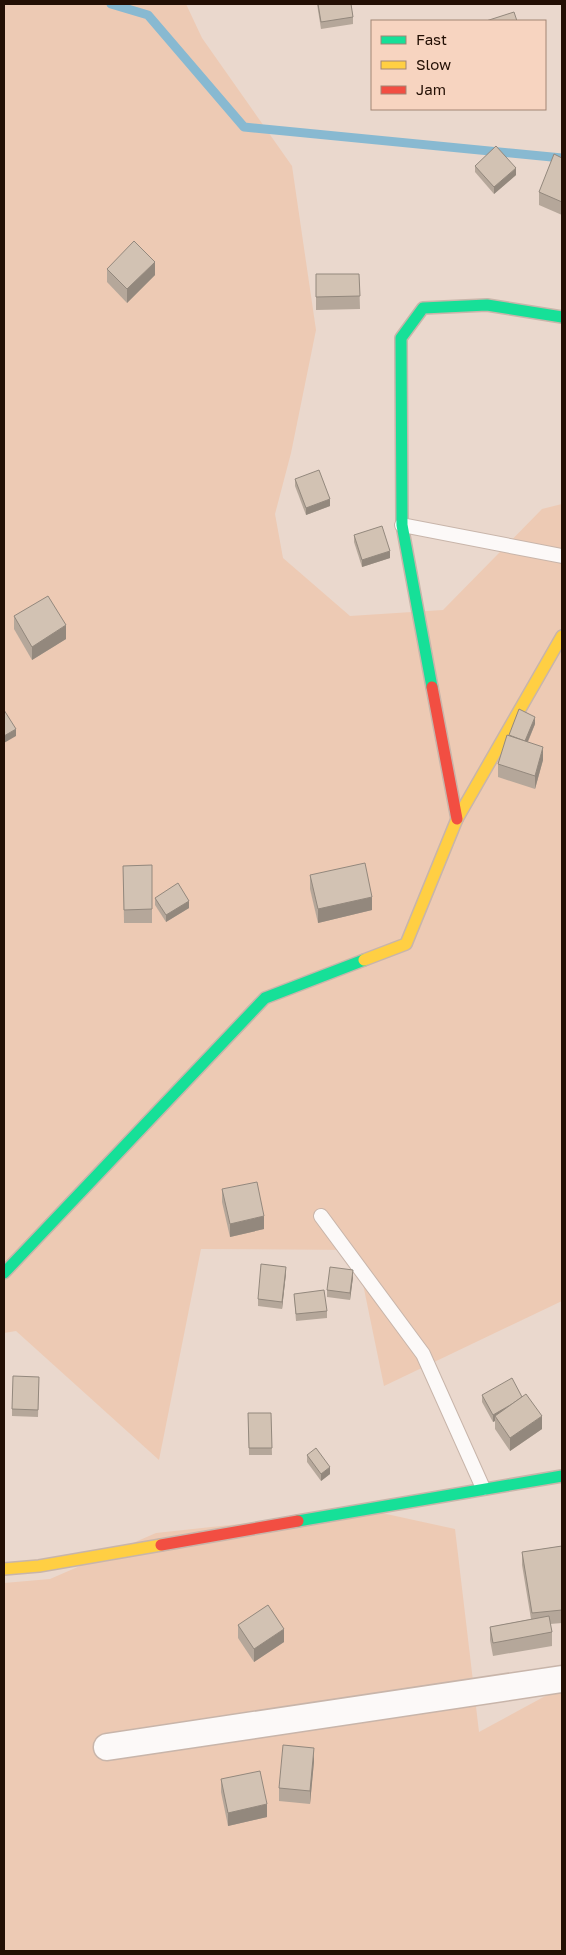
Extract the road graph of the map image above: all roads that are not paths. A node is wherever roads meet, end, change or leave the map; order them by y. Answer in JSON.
{"nodes":[{"id":1,"x":562,"y":318,"type":"edge"},
{"id":2,"x":402,"y":525,"type":"junction"},
{"id":3,"x":562,"y":556,"type":"edge"},
{"id":4,"x":562,"y":636,"type":"edge"},
{"id":5,"x":458,"y":819,"type":"junction"},
{"id":6,"x":321,"y":1216,"type":"dead end"},
{"id":7,"x":4,"y":1274,"type":"edge"},
{"id":8,"x":562,"y":1476,"type":"edge"},
{"id":9,"x":483,"y":1488,"type":"junction"},
{"id":10,"x":4,"y":1569,"type":"edge"},
{"id":11,"x":562,"y":1679,"type":"edge"},
{"id":12,"x":107,"y":1748,"type":"dead end"}],
"edges":[{"from":1,"to":2,"type":"street"},
{"from":2,"to":3,"type":"lane"},
{"from":2,"to":5,"type":"street"},
{"from":4,"to":5,"type":"street"},
{"from":5,"to":7,"type":"street"},
{"from":6,"to":9,"type":"lane"},
{"from":8,"to":9,"type":"street"},
{"from":9,"to":10,"type":"street"},
{"from":11,"to":12,"type":"street"}]}
